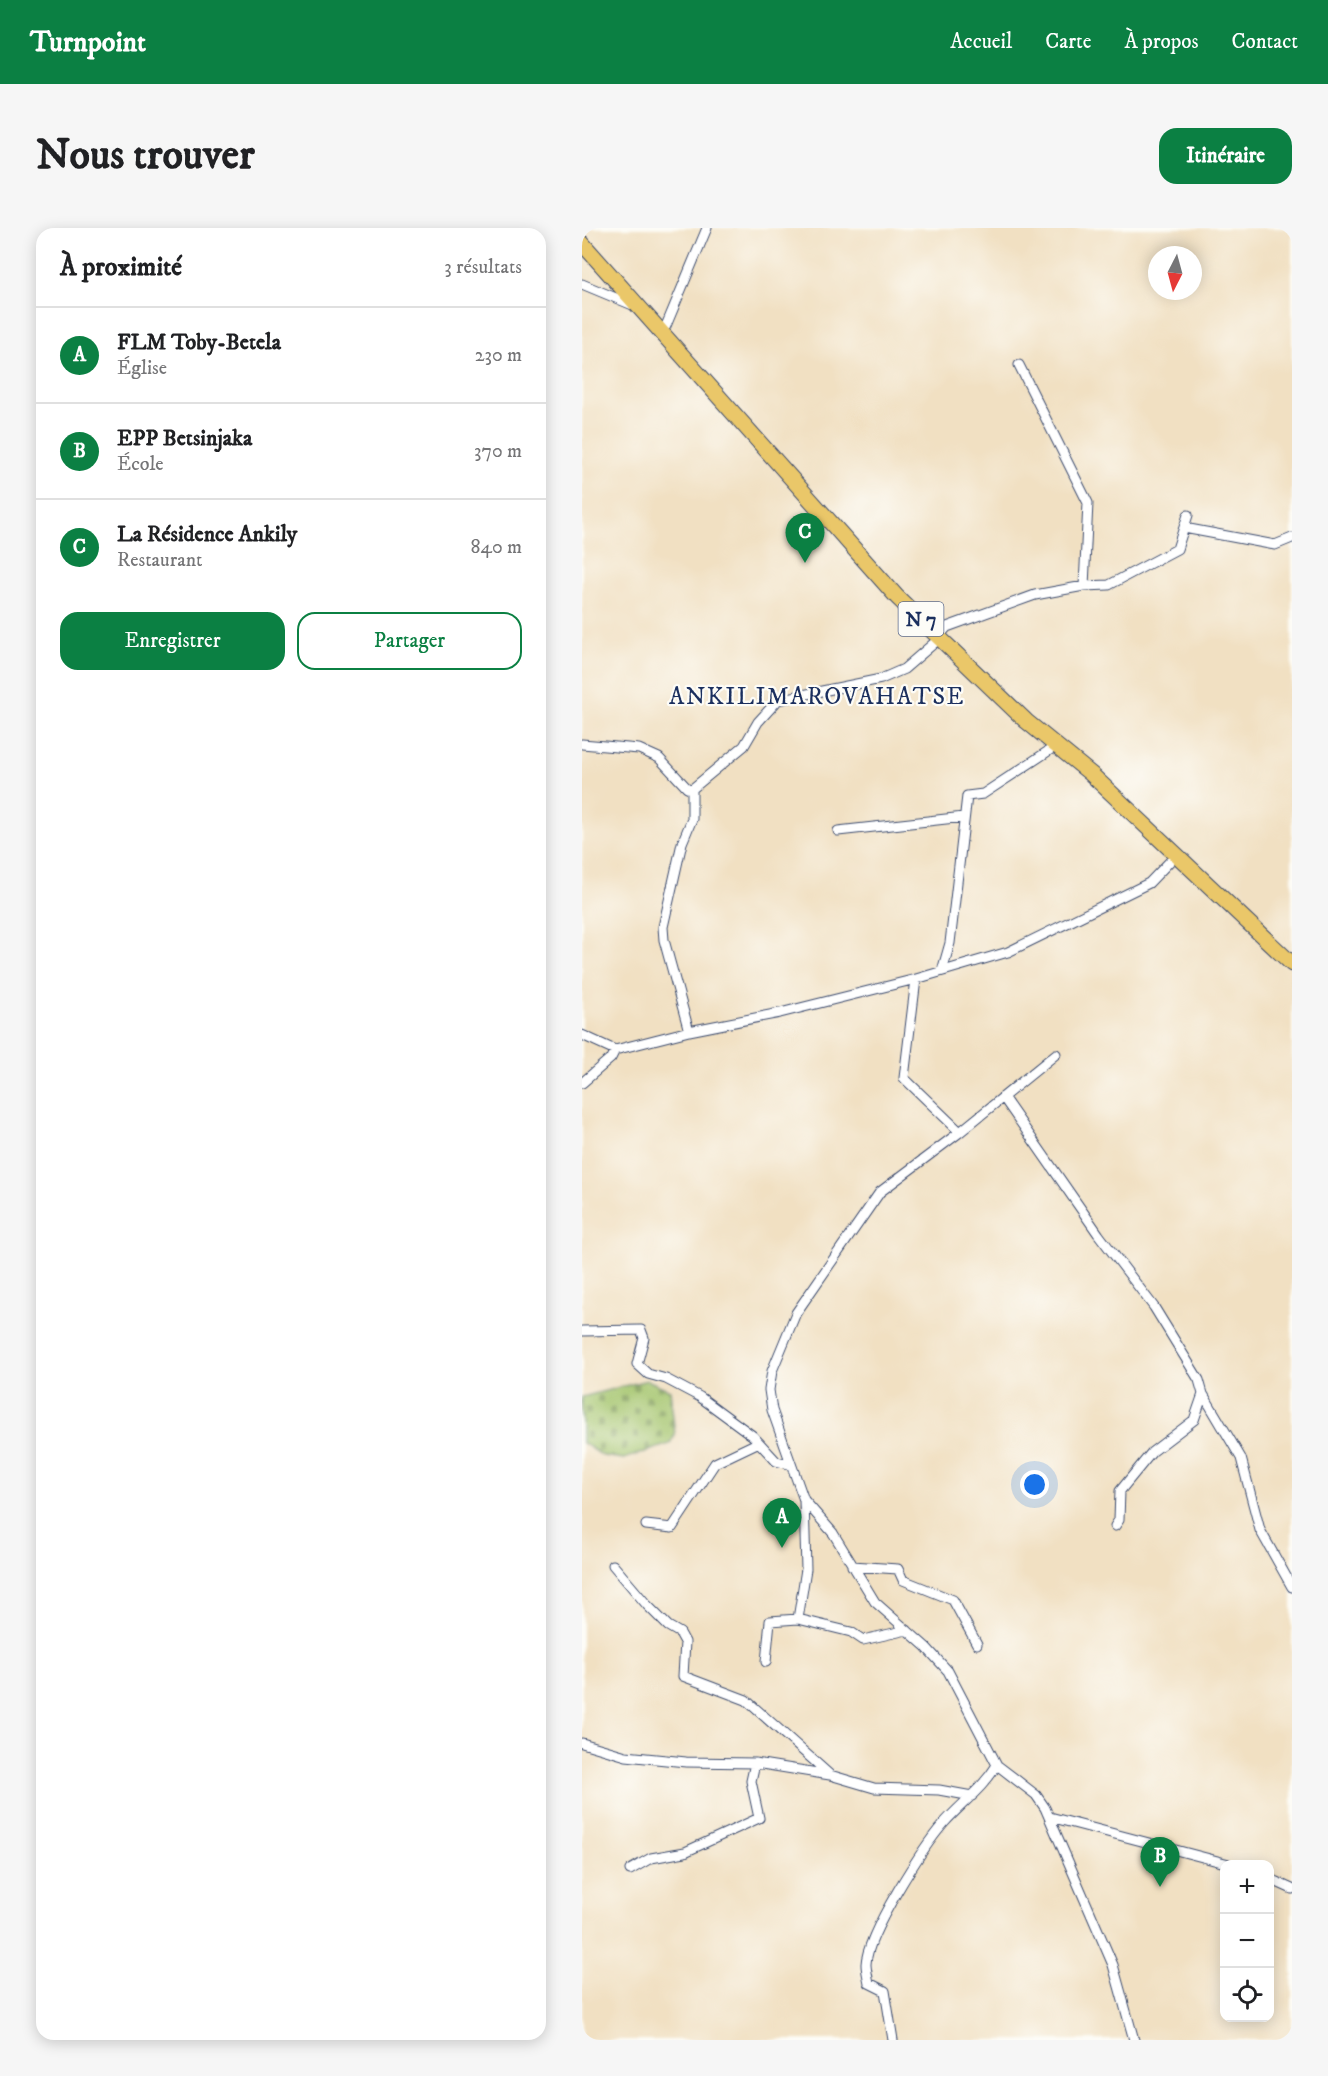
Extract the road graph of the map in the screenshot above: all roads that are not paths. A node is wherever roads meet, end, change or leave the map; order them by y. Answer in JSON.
{"nodes":[{"id":1,"x":707,"y":228,"type":"edge"},
{"id":2,"x":582,"y":243,"type":"edge"},
{"id":3,"x":582,"y":284,"type":"edge"},
{"id":4,"x":639,"y":308,"type":"junction"},
{"id":5,"x":661,"y":331,"type":"junction"},
{"id":6,"x":1018,"y":365,"type":"dead end"},
{"id":7,"x":1188,"y":515,"type":"dead end"},
{"id":8,"x":1184,"y":528,"type":"junction"},
{"id":9,"x":1292,"y":538,"type":"edge"},
{"id":10,"x":1084,"y":586,"type":"junction"},
{"id":11,"x":939,"y":637,"type":"junction"},
{"id":12,"x":582,"y":744,"type":"edge"},
{"id":13,"x":1056,"y":746,"type":"junction"},
{"id":14,"x":692,"y":789,"type":"junction"},
{"id":15,"x":964,"y":817,"type":"junction"},
{"id":16,"x":838,"y":831,"type":"dead end"},
{"id":17,"x":1175,"y":856,"type":"junction"},
{"id":18,"x":1292,"y":964,"type":"edge"},
{"id":19,"x":942,"y":971,"type":"junction"},
{"id":20,"x":916,"y":979,"type":"junction"},
{"id":21,"x":689,"y":1031,"type":"junction"},
{"id":22,"x":582,"y":1035,"type":"edge"},
{"id":23,"x":615,"y":1050,"type":"junction"},
{"id":24,"x":1056,"y":1054,"type":"dead end"},
{"id":25,"x":582,"y":1083,"type":"edge"},
{"id":26,"x":1003,"y":1097,"type":"junction"},
{"id":27,"x":960,"y":1132,"type":"junction"},
{"id":28,"x":582,"y":1331,"type":"edge"},
{"id":29,"x":1203,"y":1394,"type":"junction"},
{"id":30,"x":757,"y":1443,"type":"junction"},
{"id":31,"x":789,"y":1464,"type":"junction"},
{"id":32,"x":804,"y":1500,"type":"junction"},
{"id":33,"x":646,"y":1525,"type":"dead end"},
{"id":34,"x":1115,"y":1526,"type":"dead end"},
{"id":35,"x":614,"y":1565,"type":"dead end"},
{"id":36,"x":852,"y":1566,"type":"junction"},
{"id":37,"x":1292,"y":1587,"type":"edge"},
{"id":38,"x":798,"y":1619,"type":"junction"},
{"id":39,"x":907,"y":1630,"type":"junction"},
{"id":40,"x":976,"y":1644,"type":"dead end"},
{"id":41,"x":766,"y":1662,"type":"dead end"},
{"id":42,"x":582,"y":1743,"type":"edge"},
{"id":43,"x":755,"y":1762,"type":"junction"},
{"id":44,"x":997,"y":1765,"type":"junction"},
{"id":45,"x":830,"y":1775,"type":"junction"},
{"id":46,"x":972,"y":1796,"type":"junction"},
{"id":47,"x":1050,"y":1817,"type":"junction"},
{"id":48,"x":1220,"y":1862,"type":"edge"},
{"id":49,"x":630,"y":1870,"type":"dead end"},
{"id":50,"x":1274,"y":1882,"type":"edge"},
{"id":51,"x":1292,"y":1889,"type":"edge"},
{"id":52,"x":893,"y":2040,"type":"edge"},
{"id":53,"x":1134,"y":2040,"type":"edge"}],
"edges":[{"from":1,"to":5,"type":"street"},
{"from":2,"to":4,"type":"main road","number":"N 7"},
{"from":3,"to":4,"type":"street"},
{"from":4,"to":5,"type":"main road","number":"N 7"},
{"from":5,"to":11,"type":"main road","number":"N 7"},
{"from":6,"to":10,"type":"street"},
{"from":7,"to":8,"type":"street"},
{"from":8,"to":9,"type":"street"},
{"from":8,"to":10,"type":"street"},
{"from":10,"to":11,"type":"street"},
{"from":11,"to":13,"type":"main road","number":"N 7"},
{"from":11,"to":14,"type":"street"},
{"from":12,"to":14,"type":"street"},
{"from":13,"to":15,"type":"street"},
{"from":13,"to":17,"type":"main road","number":"N 7"},
{"from":14,"to":21,"type":"street"},
{"from":15,"to":16,"type":"street"},
{"from":15,"to":19,"type":"street"},
{"from":17,"to":18,"type":"main road","number":"N 7"},
{"from":17,"to":19,"type":"street"},
{"from":19,"to":20,"type":"street"},
{"from":20,"to":21,"type":"street"},
{"from":20,"to":27,"type":"street"},
{"from":21,"to":23,"type":"street"},
{"from":22,"to":23,"type":"street"},
{"from":23,"to":25,"type":"street"},
{"from":24,"to":26,"type":"street"},
{"from":26,"to":27,"type":"street"},
{"from":26,"to":29,"type":"street"},
{"from":27,"to":31,"type":"street"},
{"from":28,"to":30,"type":"street"},
{"from":29,"to":34,"type":"street"},
{"from":29,"to":37,"type":"street"},
{"from":30,"to":31,"type":"street"},
{"from":30,"to":33,"type":"street"},
{"from":31,"to":32,"type":"street"},
{"from":32,"to":36,"type":"street"},
{"from":32,"to":38,"type":"street"},
{"from":35,"to":45,"type":"street"},
{"from":36,"to":39,"type":"street"},
{"from":36,"to":40,"type":"street"},
{"from":38,"to":39,"type":"street"},
{"from":38,"to":41,"type":"street"},
{"from":39,"to":44,"type":"street"},
{"from":42,"to":43,"type":"street"},
{"from":43,"to":45,"type":"street"},
{"from":43,"to":49,"type":"street"},
{"from":44,"to":46,"type":"street"},
{"from":44,"to":47,"type":"street"},
{"from":45,"to":46,"type":"street"},
{"from":46,"to":52,"type":"street"},
{"from":47,"to":48,"type":"street"},
{"from":47,"to":53,"type":"street"},
{"from":50,"to":51,"type":"street"}]}
